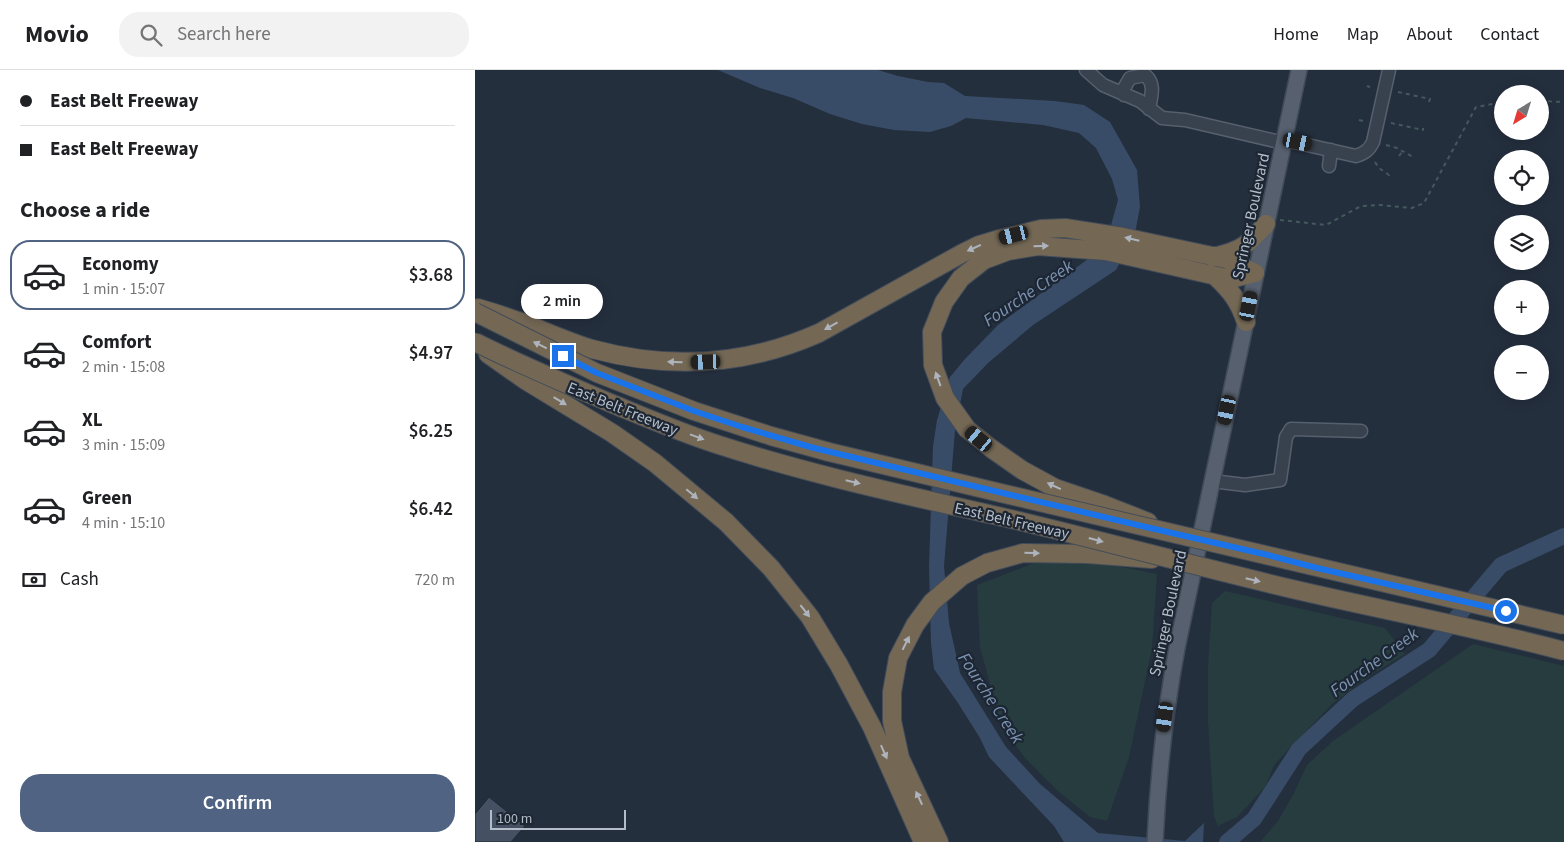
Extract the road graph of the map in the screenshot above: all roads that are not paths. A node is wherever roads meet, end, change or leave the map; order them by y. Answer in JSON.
{"nodes":[{"id":1,"x":1086,"y":70,"type":"edge"},
{"id":2,"x":1299,"y":70,"type":"edge"},
{"id":3,"x":1389,"y":70,"type":"edge"},
{"id":4,"x":1124,"y":94,"type":"junction"},
{"id":5,"x":1149,"y":109,"type":"junction"},
{"id":6,"x":1284,"y":141,"type":"junction"},
{"id":7,"x":1331,"y":150,"type":"junction"},
{"id":8,"x":1329,"y":166,"type":"dead end"},
{"id":9,"x":1267,"y":221,"type":"junction"},
{"id":10,"x":1213,"y":257,"type":"junction"},
{"id":11,"x":1255,"y":273,"type":"junction"},
{"id":12,"x":1215,"y":276,"type":"junction"},
{"id":13,"x":475,"y":307,"type":"edge"},
{"id":14,"x":475,"y":312,"type":"edge"},
{"id":15,"x":1246,"y":322,"type":"junction"},
{"id":16,"x":475,"y":343,"type":"edge"},
{"id":17,"x":1361,"y":431,"type":"dead end"},
{"id":18,"x":1212,"y":481,"type":"junction"},
{"id":19,"x":1181,"y":536,"type":"junction"},
{"id":20,"x":1174,"y":561,"type":"junction"},
{"id":21,"x":1564,"y":625,"type":"edge"},
{"id":22,"x":1564,"y":651,"type":"edge"},
{"id":23,"x":923,"y":842,"type":"edge"},
{"id":24,"x":939,"y":842,"type":"edge"},
{"id":25,"x":1155,"y":842,"type":"edge"}],
"edges":[{"from":1,"to":4,"type":"street"},
{"from":2,"to":6,"type":"main road","name":"Springer Boulevard"},
{"from":3,"to":7,"type":"street"},
{"from":4,"to":5,"type":"street"},
{"from":4,"to":5,"type":"street"},
{"from":5,"to":6,"type":"street"},
{"from":6,"to":7,"type":"street"},
{"from":6,"to":9,"type":"main road","name":"Springer Boulevard"},
{"from":7,"to":8,"type":"street"},
{"from":9,"to":10,"type":"highway"},
{"from":9,"to":11,"type":"main road","name":"Springer Boulevard"},
{"from":10,"to":11,"type":"highway"},
{"from":10,"to":13,"type":"highway","one_way":true},
{"from":11,"to":12,"type":"highway"},
{"from":11,"to":15,"type":"main road","name":"Springer Boulevard"},
{"from":12,"to":15,"type":"highway"},
{"from":19,"to":12,"type":"highway","one_way":true,"bridge":true},
{"from":19,"to":14,"type":"highway","name":"East Belt Freeway","one_way":true,"bridge":true},
{"from":15,"to":18,"type":"main road","name":"Springer Boulevard"},
{"from":16,"to":20,"type":"highway","name":"East Belt Freeway","one_way":true,"bridge":true},
{"from":16,"to":23,"type":"highway","one_way":true},
{"from":17,"to":18,"type":"street"},
{"from":18,"to":25,"type":"main road","name":"Springer Boulevard"},
{"from":19,"to":21,"type":"highway","name":"East Belt Freeway","bridge":true},
{"from":20,"to":22,"type":"highway","name":"East Belt Freeway","one_way":true,"bridge":true},
{"from":24,"to":20,"type":"highway","one_way":true,"bridge":true}]}
